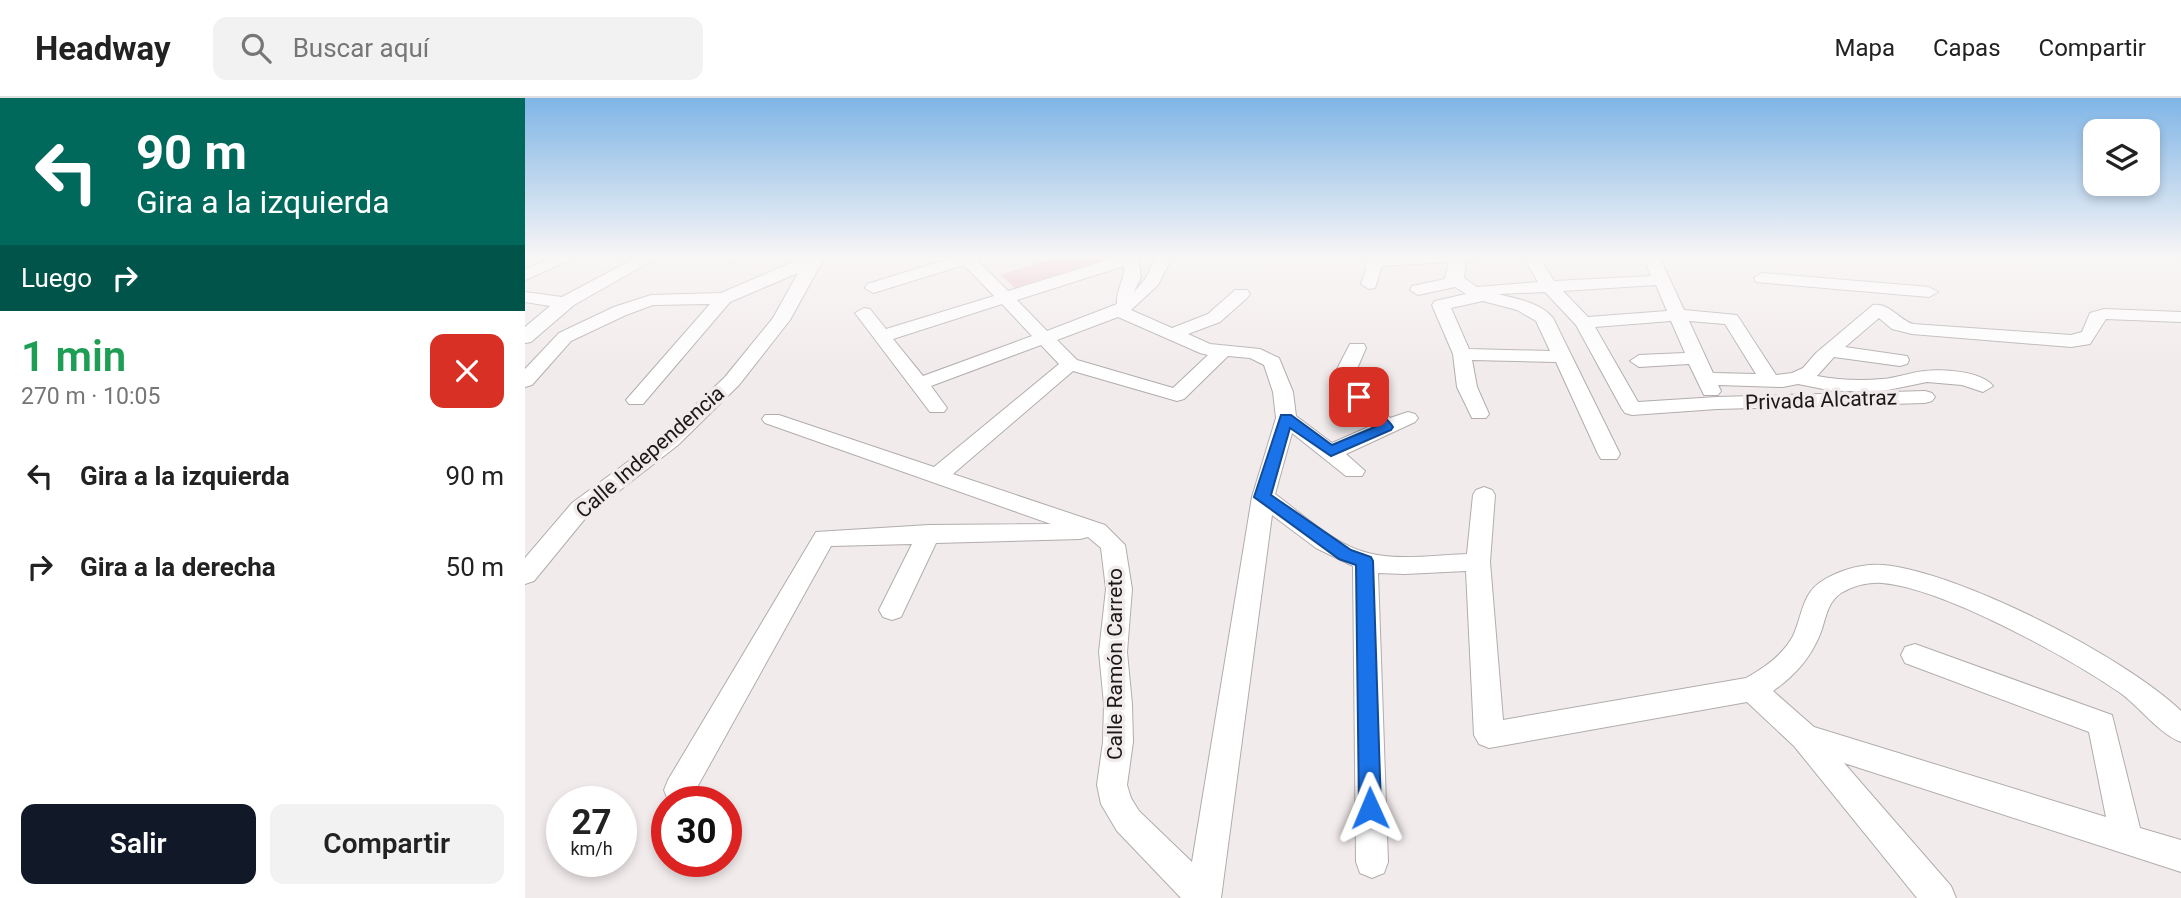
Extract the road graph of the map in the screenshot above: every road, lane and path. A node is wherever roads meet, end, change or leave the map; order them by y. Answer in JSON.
{"nodes":[{"id":1,"x":582,"y":293,"type":"edge"},
{"id":2,"x":735,"y":293,"type":"edge"},
{"id":3,"x":796,"y":293,"type":"edge"},
{"id":4,"x":1002,"y":293,"type":"edge"},
{"id":5,"x":1013,"y":293,"type":"edge"},
{"id":6,"x":1125,"y":293,"type":"edge"},
{"id":7,"x":1140,"y":293,"type":"edge"},
{"id":8,"x":1478,"y":293,"type":"edge"},
{"id":9,"x":1480,"y":293,"type":"edge"},
{"id":10,"x":1556,"y":293,"type":"edge"},
{"id":11,"x":1668,"y":293,"type":"edge"},
{"id":12,"x":1874,"y":293,"type":"edge"},
{"id":13,"x":1241,"y":294,"type":"dead end"},
{"id":14,"x":525,"y":296,"type":"edge"},
{"id":15,"x":1004,"y":296,"type":"junction"},
{"id":16,"x":724,"y":298,"type":"junction"},
{"id":17,"x":564,"y":303,"type":"junction"},
{"id":18,"x":1122,"y":308,"type":"junction"},
{"id":19,"x":1878,"y":309,"type":"junction"},
{"id":20,"x":864,"y":313,"type":"dead end"},
{"id":21,"x":1677,"y":315,"type":"junction"},
{"id":22,"x":2181,"y":317,"type":"edge"},
{"id":23,"x":1584,"y":323,"type":"junction"},
{"id":24,"x":1172,"y":334,"type":"junction"},
{"id":25,"x":884,"y":336,"type":"junction"},
{"id":26,"x":525,"y":338,"type":"edge"},
{"id":27,"x":1048,"y":338,"type":"junction"},
{"id":28,"x":1357,"y":348,"type":"dead end"},
{"id":29,"x":1830,"y":351,"type":"junction"},
{"id":30,"x":1222,"y":352,"type":"junction"},
{"id":31,"x":1462,"y":354,"type":"junction"},
{"id":32,"x":1562,"y":358,"type":"junction"},
{"id":33,"x":1696,"y":358,"type":"junction"},
{"id":34,"x":1900,"y":360,"type":"dead end"},
{"id":35,"x":1639,"y":361,"type":"dead end"},
{"id":36,"x":1070,"y":364,"type":"junction"},
{"id":37,"x":1798,"y":378,"type":"junction"},
{"id":38,"x":1706,"y":379,"type":"junction"},
{"id":39,"x":1769,"y":380,"type":"junction"},
{"id":40,"x":525,"y":381,"type":"edge"},
{"id":41,"x":919,"y":384,"type":"junction"},
{"id":42,"x":1983,"y":386,"type":"dead end"},
{"id":43,"x":1925,"y":397,"type":"dead end"},
{"id":44,"x":636,"y":400,"type":"dead end"},
{"id":45,"x":1717,"y":403,"type":"junction"},
{"id":46,"x":937,"y":408,"type":"dead end"},
{"id":47,"x":1479,"y":414,"type":"dead end"},
{"id":48,"x":1286,"y":418,"type":"junction"},
{"id":49,"x":1408,"y":418,"type":"dead end"},
{"id":50,"x":772,"y":419,"type":"dead end"},
{"id":51,"x":1386,"y":427,"type":"junction"},
{"id":52,"x":1331,"y":452,"type":"junction"},
{"id":53,"x":1609,"y":454,"type":"dead end"},
{"id":54,"x":1354,"y":471,"type":"dead end"},
{"id":55,"x":937,"y":476,"type":"junction"},
{"id":56,"x":1484,"y":495,"type":"dead end"},
{"id":57,"x":1262,"y":497,"type":"junction"},
{"id":58,"x":1097,"y":531,"type":"junction"},
{"id":59,"x":929,"y":533,"type":"junction"},
{"id":60,"x":1365,"y":561,"type":"junction"},
{"id":61,"x":1478,"y":562,"type":"junction"},
{"id":62,"x":525,"y":575,"type":"edge"},
{"id":63,"x":892,"y":610,"type":"dead end"},
{"id":64,"x":1915,"y":655,"type":"dead end"},
{"id":65,"x":1764,"y":683,"type":"junction"},
{"id":66,"x":2181,"y":729,"type":"edge"},
{"id":67,"x":1804,"y":737,"type":"junction"},
{"id":68,"x":681,"y":786,"type":"edge"},
{"id":69,"x":2126,"y":838,"type":"junction"},
{"id":70,"x":2181,"y":856,"type":"edge"},
{"id":71,"x":1371,"y":862,"type":"dead end"},
{"id":72,"x":1204,"y":898,"type":"edge"},
{"id":73,"x":1939,"y":898,"type":"edge"}],
"edges":[{"from":1,"to":17,"type":"street"},
{"from":2,"to":16,"type":"street"},
{"from":3,"to":62,"type":"street","name":"Calle Independencia"},
{"from":4,"to":15,"type":"street"},
{"from":5,"to":15,"type":"street"},
{"from":6,"to":18,"type":"street"},
{"from":7,"to":18,"type":"street"},
{"from":8,"to":31,"type":"street"},
{"from":9,"to":32,"type":"street"},
{"from":10,"to":23,"type":"street"},
{"from":11,"to":21,"type":"street"},
{"from":12,"to":19,"type":"street"},
{"from":13,"to":24,"type":"street"},
{"from":14,"to":17,"type":"street"},
{"from":15,"to":25,"type":"street"},
{"from":15,"to":27,"type":"street"},
{"from":16,"to":40,"type":"street"},
{"from":16,"to":44,"type":"street"},
{"from":17,"to":26,"type":"street"},
{"from":18,"to":24,"type":"street"},
{"from":18,"to":27,"type":"street"},
{"from":19,"to":22,"type":"street"},
{"from":19,"to":29,"type":"street"},
{"from":20,"to":25,"type":"street"},
{"from":21,"to":23,"type":"street"},
{"from":21,"to":33,"type":"street"},
{"from":21,"to":39,"type":"street"},
{"from":23,"to":45,"type":"street","name":"Privada Alcatraz"},
{"from":24,"to":30,"type":"street"},
{"from":25,"to":41,"type":"street"},
{"from":27,"to":36,"type":"street"},
{"from":27,"to":41,"type":"street"},
{"from":28,"to":51,"type":"street"},
{"from":29,"to":34,"type":"street"},
{"from":29,"to":37,"type":"street"},
{"from":30,"to":36,"type":"street"},
{"from":30,"to":48,"type":"street"},
{"from":31,"to":32,"type":"street"},
{"from":31,"to":47,"type":"street"},
{"from":32,"to":53,"type":"street"},
{"from":33,"to":35,"type":"street"},
{"from":33,"to":38,"type":"street"},
{"from":36,"to":55,"type":"street"},
{"from":37,"to":39,"type":"street"},
{"from":37,"to":42,"type":"street"},
{"from":38,"to":39,"type":"street"},
{"from":38,"to":45,"type":"street"},
{"from":41,"to":46,"type":"street"},
{"from":43,"to":45,"type":"street","name":"Privada Alcatraz"},
{"from":48,"to":52,"type":"street"},
{"from":48,"to":57,"type":"street"},
{"from":49,"to":51,"type":"street"},
{"from":50,"to":55,"type":"street"},
{"from":51,"to":52,"type":"street"},
{"from":52,"to":54,"type":"street"},
{"from":55,"to":58,"type":"street"},
{"from":56,"to":61,"type":"street"},
{"from":57,"to":60,"type":"street"},
{"from":57,"to":72,"type":"street"},
{"from":58,"to":59,"type":"street"},
{"from":58,"to":72,"type":"street","name":"Calle Ramón Carreto"},
{"from":59,"to":63,"type":"street"},
{"from":59,"to":68,"type":"street"},
{"from":60,"to":61,"type":"street"},
{"from":60,"to":71,"type":"street"},
{"from":61,"to":65,"type":"street"},
{"from":64,"to":69,"type":"street"},
{"from":65,"to":66,"type":"street"},
{"from":65,"to":67,"type":"street"},
{"from":67,"to":69,"type":"street"},
{"from":67,"to":73,"type":"street"},
{"from":69,"to":70,"type":"street"}]}
